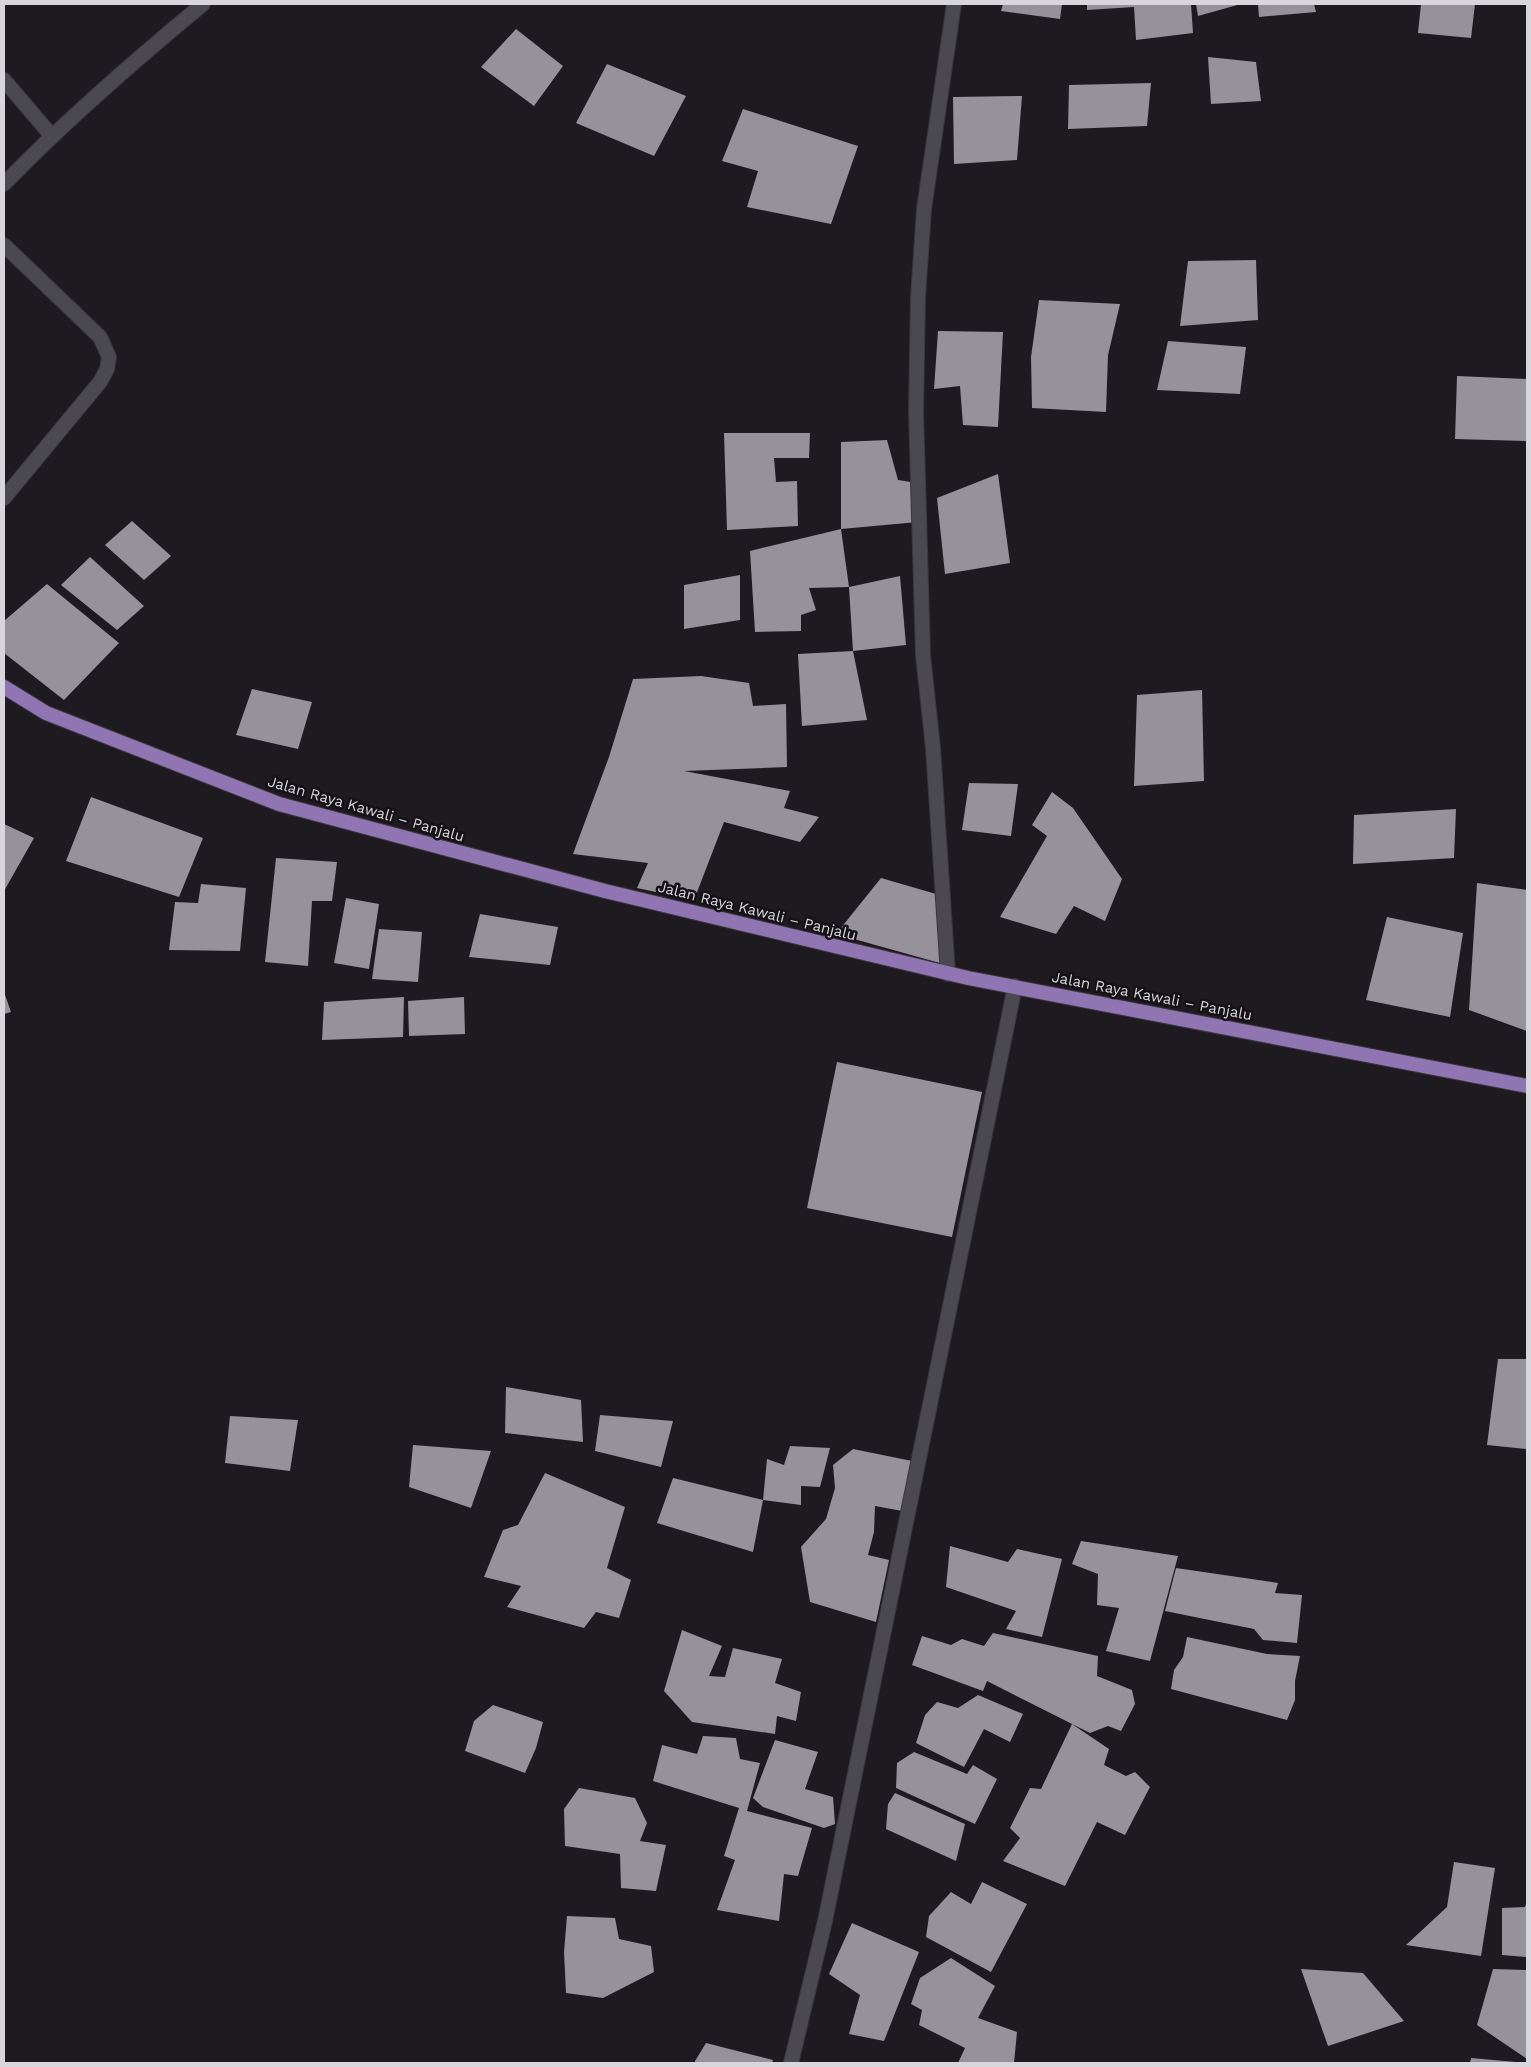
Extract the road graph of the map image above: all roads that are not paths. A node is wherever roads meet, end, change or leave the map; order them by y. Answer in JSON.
{"nodes":[{"id":1,"x":203,"y":4,"type":"edge"},
{"id":2,"x":954,"y":4,"type":"edge"},
{"id":3,"x":4,"y":80,"type":"edge"},
{"id":4,"x":51,"y":135,"type":"junction"},
{"id":5,"x":4,"y":184,"type":"edge"},
{"id":6,"x":4,"y":245,"type":"edge"},
{"id":7,"x":4,"y":498,"type":"edge"},
{"id":8,"x":4,"y":687,"type":"edge"},
{"id":9,"x":948,"y":974,"type":"junction"},
{"id":10,"x":1015,"y":986,"type":"junction"},
{"id":11,"x":1527,"y":1086,"type":"edge"},
{"id":12,"x":790,"y":2063,"type":"edge"}],
"edges":[{"from":1,"to":4,"type":"street"},
{"from":2,"to":9,"type":"street"},
{"from":3,"to":4,"type":"street"},
{"from":4,"to":5,"type":"street"},
{"from":6,"to":7,"type":"street"},
{"from":8,"to":9,"type":"main road","name":"Jalan Raya Kawali – Panjalu"},
{"from":9,"to":10,"type":"main road","name":"Jalan Raya Kawali – Panjalu"},
{"from":10,"to":11,"type":"main road","name":"Jalan Raya Kawali – Panjalu"},
{"from":10,"to":12,"type":"street"}]}
